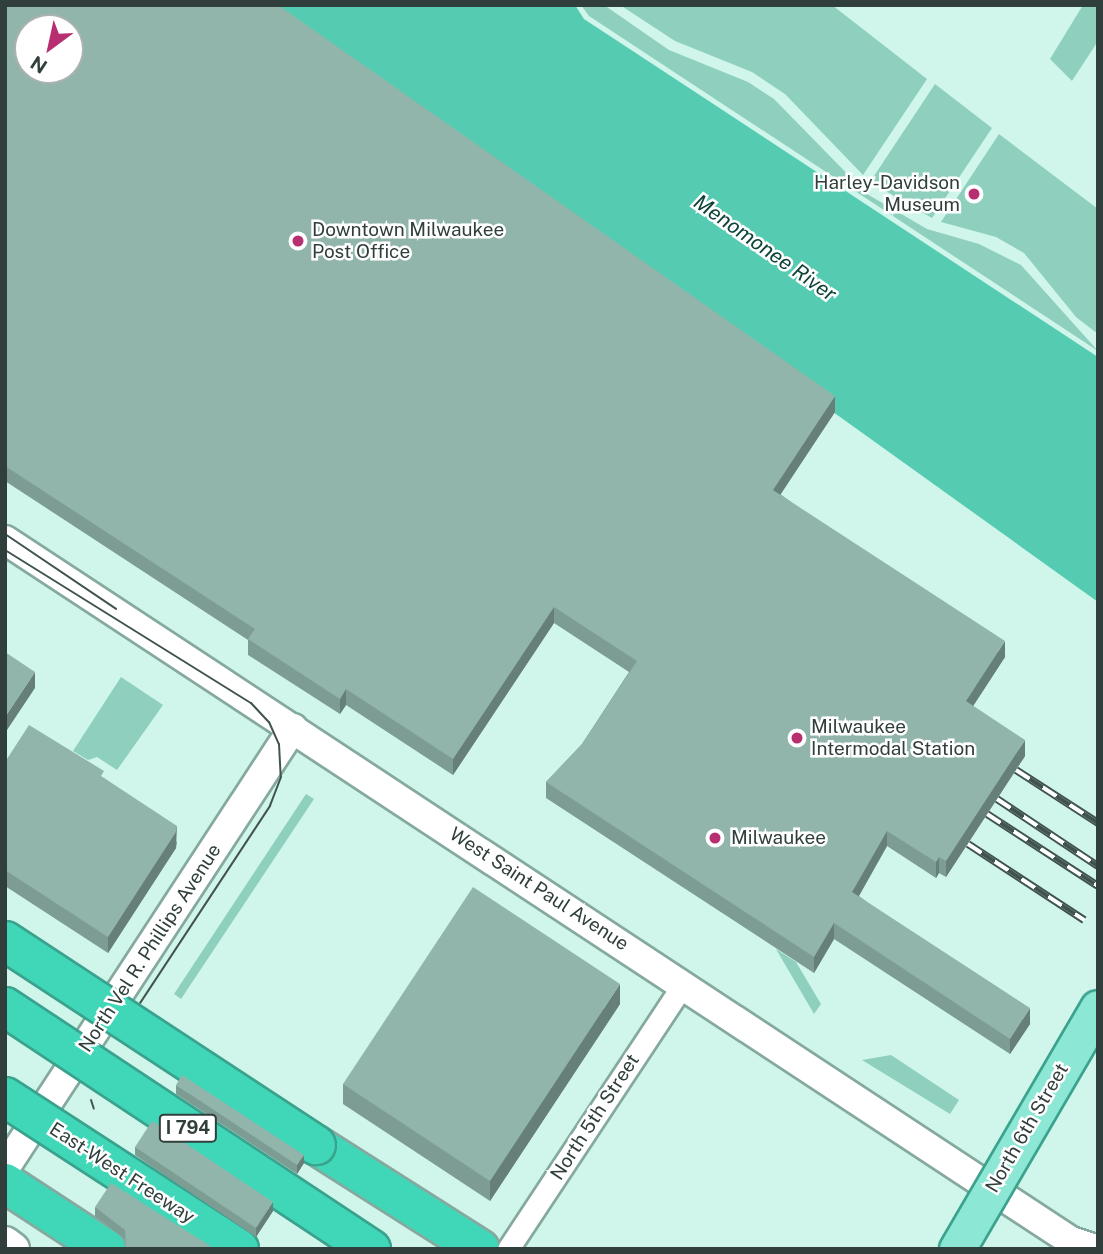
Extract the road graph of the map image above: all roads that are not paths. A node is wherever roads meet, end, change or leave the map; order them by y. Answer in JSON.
{"nodes":[{"id":1,"x":5,"y":540,"type":"edge"},
{"id":2,"x":293,"y":728,"type":"junction"},
{"id":3,"x":5,"y":941,"type":"edge"},
{"id":4,"x":5,"y":970,"type":"edge"},
{"id":5,"x":683,"y":985,"type":"junction"},
{"id":6,"x":5,"y":1007,"type":"edge"},
{"id":7,"x":1098,"y":1008,"type":"edge"},
{"id":8,"x":5,"y":1097,"type":"edge"},
{"id":9,"x":316,"y":1145,"type":"junction"},
{"id":10,"x":5,"y":1168,"type":"edge"},
{"id":11,"x":5,"y":1183,"type":"edge"},
{"id":12,"x":5,"y":1243,"type":"edge"},
{"id":13,"x":1081,"y":1246,"type":"edge"},
{"id":14,"x":13,"y":1249,"type":"edge"},
{"id":15,"x":106,"y":1249,"type":"edge"},
{"id":16,"x":239,"y":1249,"type":"edge"},
{"id":17,"x":371,"y":1249,"type":"edge"},
{"id":18,"x":480,"y":1249,"type":"edge"},
{"id":19,"x":508,"y":1249,"type":"edge"},
{"id":20,"x":957,"y":1249,"type":"edge"}],
"edges":[{"from":1,"to":2,"type":"street","name":"West Saint Paul Avenue"},
{"from":2,"to":5,"type":"street","name":"West Saint Paul Avenue"},
{"from":2,"to":10,"type":"street","name":"North Vel R. Phillips Avenue"},
{"from":3,"to":9,"type":"highway","bridge":true},
{"from":4,"to":9,"type":"highway","bridge":true},
{"from":5,"to":13,"type":"street","name":"West Saint Paul Avenue"},
{"from":5,"to":19,"type":"street","name":"North 5th Street"},
{"from":6,"to":17,"type":"highway","number":"I 794","bridge":true},
{"from":7,"to":20,"type":"main road","name":"North 6th Street","bridge":true},
{"from":8,"to":16,"type":"highway","name":"East-West Freeway","bridge":true},
{"from":9,"to":18,"type":"highway"},
{"from":11,"to":15,"type":"highway"},
{"from":12,"to":14,"type":"main road"}]}
